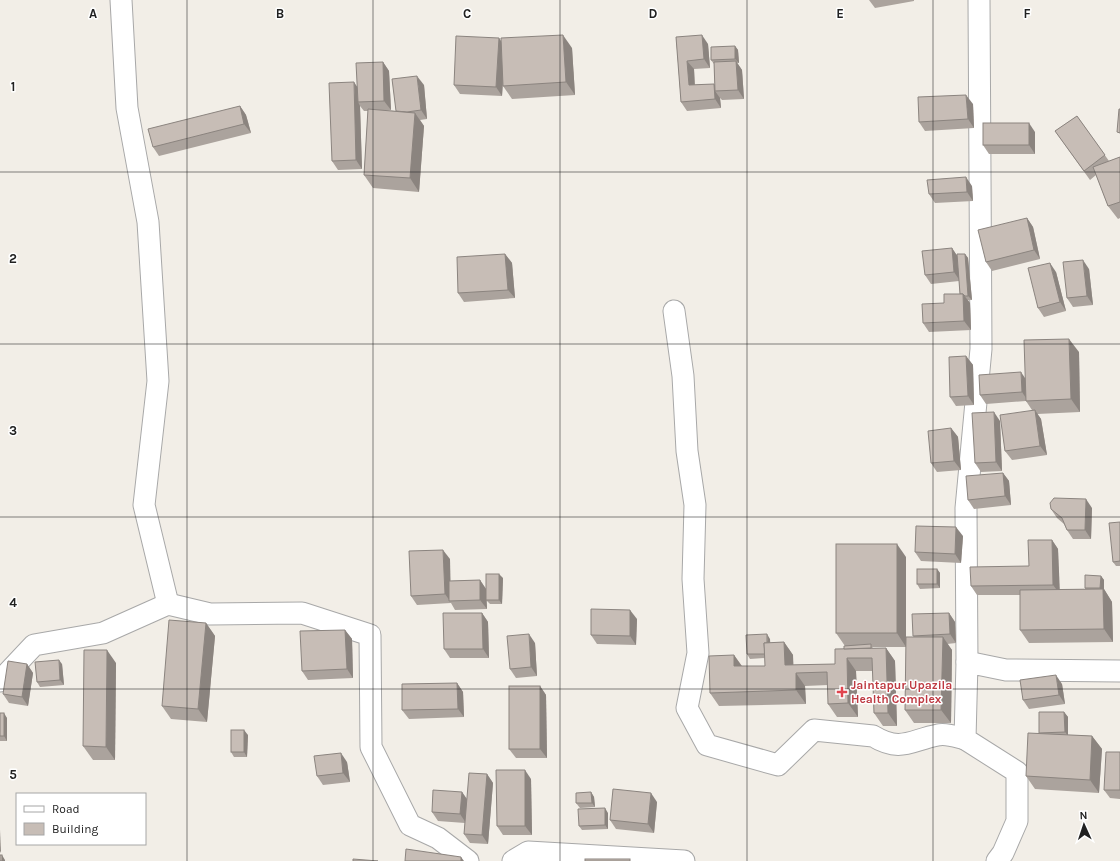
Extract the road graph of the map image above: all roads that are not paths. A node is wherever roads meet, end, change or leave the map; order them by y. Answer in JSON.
{"nodes":[{"id":1,"x":121,"y":0,"type":"edge"},
{"id":2,"x":979,"y":0,"type":"edge"},
{"id":3,"x":674,"y":311,"type":"dead end"},
{"id":4,"x":168,"y":604,"type":"junction"},
{"id":5,"x":967,"y":662,"type":"junction"},
{"id":6,"x":1120,"y":671,"type":"edge"},
{"id":7,"x":0,"y":681,"type":"edge"},
{"id":8,"x":965,"y":739,"type":"junction"},
{"id":9,"x":468,"y":861,"type":"edge"},
{"id":10,"x":513,"y":861,"type":"edge"},
{"id":11,"x":684,"y":861,"type":"edge"},
{"id":12,"x":997,"y":861,"type":"edge"}],
"edges":[{"from":1,"to":4,"type":"street"},
{"from":2,"to":5,"type":"street"},
{"from":3,"to":8,"type":"street"},
{"from":4,"to":7,"type":"street"},
{"from":4,"to":9,"type":"street"},
{"from":5,"to":6,"type":"street"},
{"from":5,"to":8,"type":"street"},
{"from":8,"to":12,"type":"street"},
{"from":10,"to":11,"type":"street"}]}
